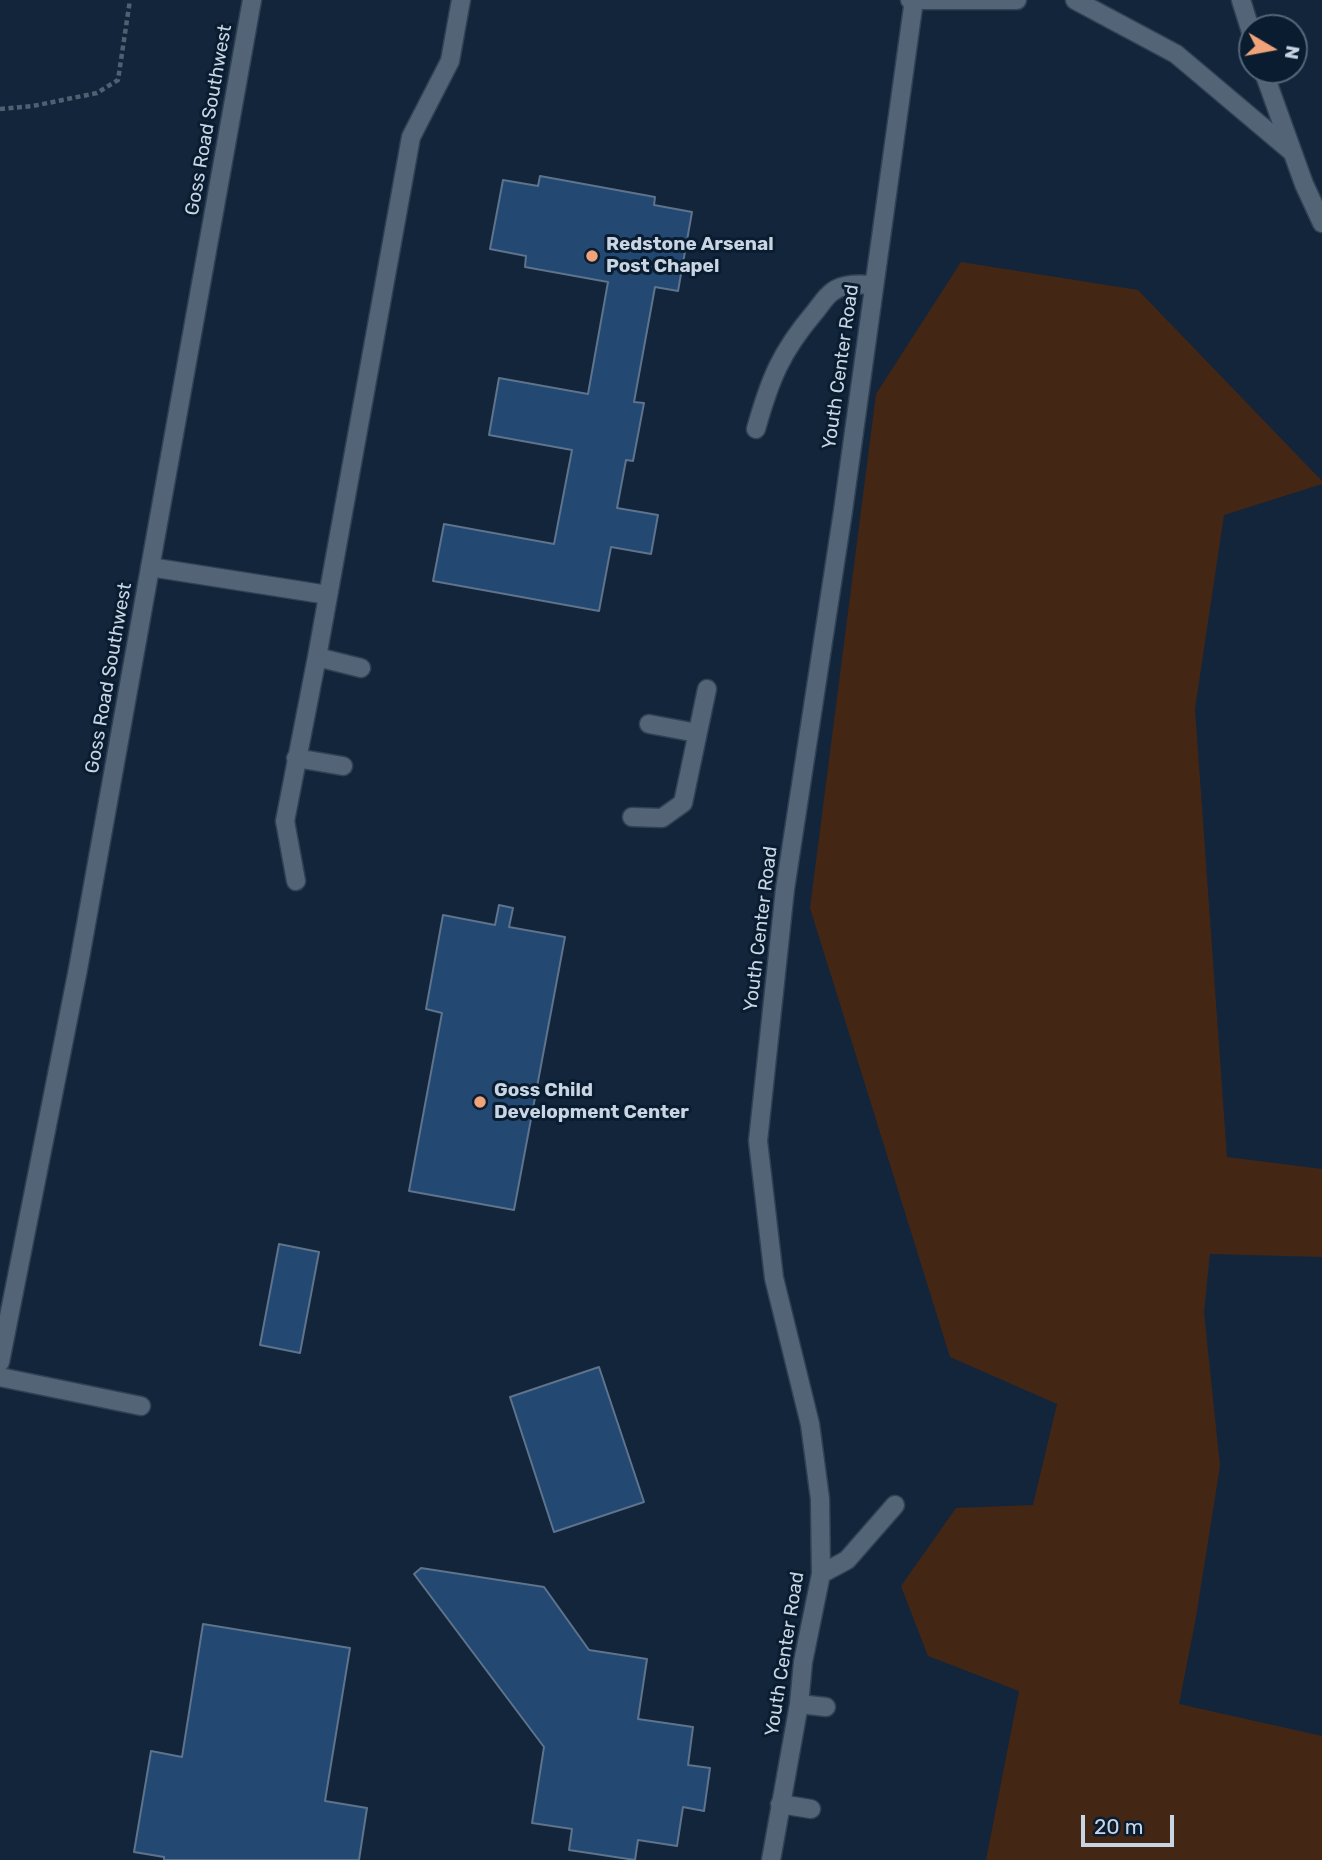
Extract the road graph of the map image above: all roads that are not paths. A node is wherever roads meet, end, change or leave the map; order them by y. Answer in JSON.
{"nodes":[{"id":1,"x":252,"y":0,"type":"edge"},
{"id":2,"x":461,"y":0,"type":"edge"},
{"id":3,"x":912,"y":0,"type":"edge"},
{"id":4,"x":1017,"y":0,"type":"edge"},
{"id":5,"x":1074,"y":0,"type":"edge"},
{"id":6,"x":1268,"y":84,"type":"edge"},
{"id":7,"x":1291,"y":150,"type":"junction"},
{"id":8,"x":1322,"y":223,"type":"edge"},
{"id":9,"x":874,"y":285,"type":"junction"},
{"id":10,"x":756,"y":429,"type":"dead end"},
{"id":11,"x":150,"y":567,"type":"junction"},
{"id":12,"x":328,"y":596,"type":"junction"},
{"id":13,"x":317,"y":657,"type":"junction"},
{"id":14,"x":361,"y":668,"type":"dead end"},
{"id":15,"x":707,"y":689,"type":"dead end"},
{"id":16,"x":649,"y":724,"type":"dead end"},
{"id":17,"x":697,"y":733,"type":"junction"},
{"id":18,"x":296,"y":758,"type":"junction"},
{"id":19,"x":343,"y":766,"type":"dead end"},
{"id":20,"x":632,"y":817,"type":"dead end"},
{"id":21,"x":296,"y":881,"type":"dead end"},
{"id":22,"x":0,"y":1361,"type":"edge"},
{"id":23,"x":0,"y":1377,"type":"edge"},
{"id":24,"x":141,"y":1406,"type":"dead end"},
{"id":25,"x":895,"y":1505,"type":"dead end"},
{"id":26,"x":821,"y":1574,"type":"junction"},
{"id":27,"x":799,"y":1704,"type":"junction"},
{"id":28,"x":826,"y":1707,"type":"dead end"},
{"id":29,"x":780,"y":1804,"type":"junction"},
{"id":30,"x":811,"y":1809,"type":"dead end"},
{"id":31,"x":771,"y":1860,"type":"edge"}],
"edges":[{"from":1,"to":11,"type":"street","name":"Goss Road Southwest"},
{"from":2,"to":12,"type":"street"},
{"from":3,"to":4,"type":"street"},
{"from":3,"to":9,"type":"street","name":"Youth Center Road"},
{"from":5,"to":7,"type":"street"},
{"from":6,"to":7,"type":"street"},
{"from":7,"to":8,"type":"street"},
{"from":9,"to":10,"type":"street"},
{"from":9,"to":26,"type":"street","name":"Youth Center Road"},
{"from":11,"to":12,"type":"street"},
{"from":11,"to":22,"type":"street","name":"Goss Road Southwest"},
{"from":12,"to":13,"type":"street"},
{"from":13,"to":14,"type":"street"},
{"from":13,"to":18,"type":"street"},
{"from":15,"to":17,"type":"street"},
{"from":16,"to":17,"type":"street"},
{"from":17,"to":20,"type":"street"},
{"from":18,"to":19,"type":"street"},
{"from":18,"to":21,"type":"street"},
{"from":23,"to":24,"type":"street"},
{"from":25,"to":26,"type":"street"},
{"from":26,"to":27,"type":"street","name":"Youth Center Road"},
{"from":27,"to":28,"type":"street"},
{"from":27,"to":29,"type":"street","name":"Youth Center Road"},
{"from":29,"to":30,"type":"street"},
{"from":29,"to":31,"type":"street","name":"Youth Center Road"}]}
